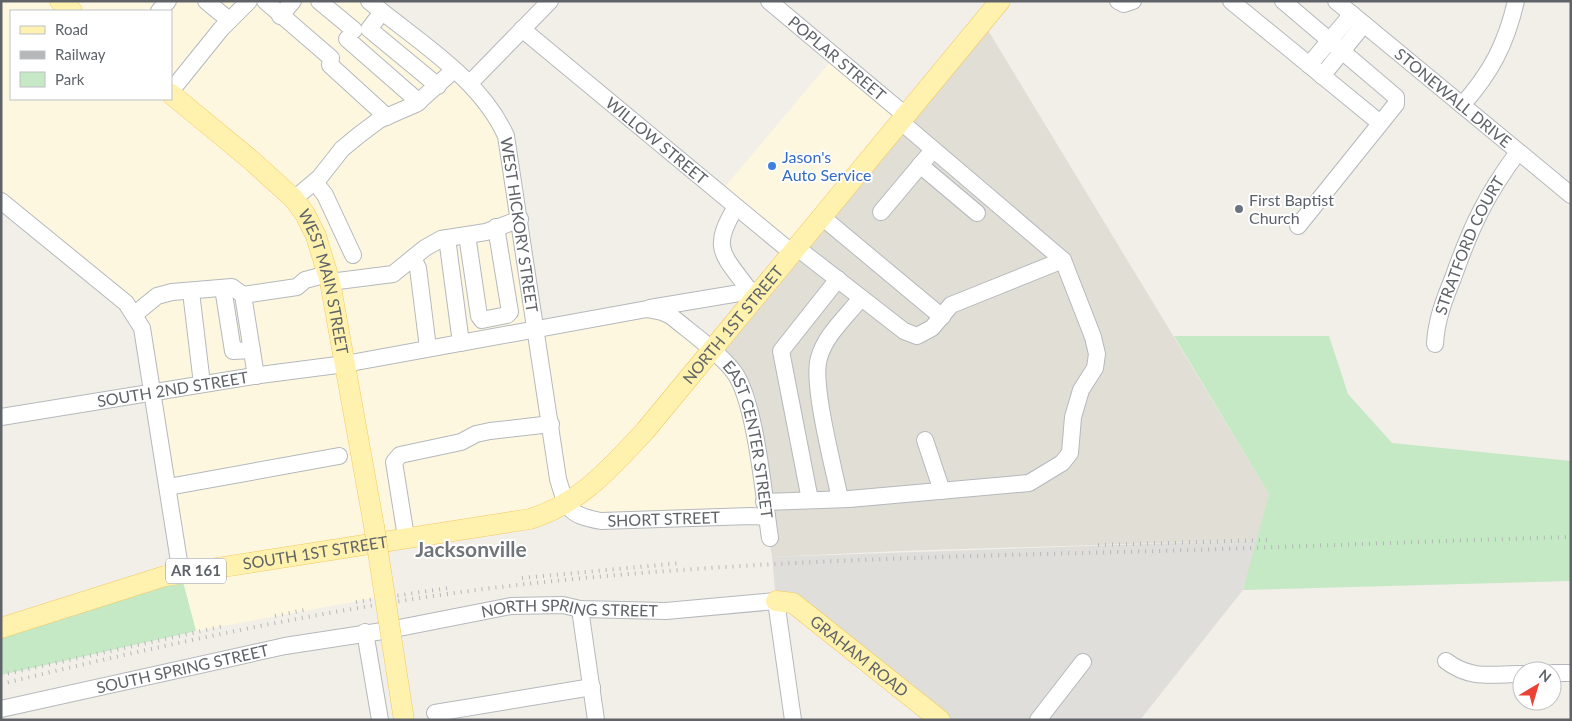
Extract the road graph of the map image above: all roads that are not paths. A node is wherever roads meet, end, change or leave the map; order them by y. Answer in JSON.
{"nodes":[{"id":1,"x":60,"y":1,"type":"edge"},
{"id":2,"x":206,"y":1,"type":"edge"},
{"id":3,"x":248,"y":1,"type":"edge"},
{"id":4,"x":265,"y":1,"type":"edge"},
{"id":5,"x":293,"y":1,"type":"edge"},
{"id":6,"x":319,"y":1,"type":"edge"},
{"id":7,"x":369,"y":1,"type":"edge"},
{"id":8,"x":550,"y":1,"type":"edge"},
{"id":9,"x":769,"y":1,"type":"edge"},
{"id":10,"x":1000,"y":1,"type":"edge"},
{"id":11,"x":1118,"y":1,"type":"edge"},
{"id":12,"x":1133,"y":1,"type":"edge"},
{"id":13,"x":1231,"y":1,"type":"edge"},
{"id":14,"x":1283,"y":1,"type":"edge"},
{"id":15,"x":1336,"y":1,"type":"edge"},
{"id":16,"x":1516,"y":1,"type":"edge"},
{"id":17,"x":71,"y":10,"type":"edge"},
{"id":18,"x":382,"y":12,"type":"junction"},
{"id":19,"x":280,"y":16,"type":"junction"},
{"id":20,"x":1358,"y":19,"type":"junction"},
{"id":21,"x":229,"y":20,"type":"junction"},
{"id":22,"x":522,"y":30,"type":"junction"},
{"id":23,"x":356,"y":32,"type":"junction"},
{"id":24,"x":1336,"y":46,"type":"junction"},
{"id":25,"x":331,"y":58,"type":"junction"},
{"id":26,"x":454,"y":70,"type":"junction"},
{"id":27,"x":1316,"y":71,"type":"junction"},
{"id":28,"x":470,"y":83,"type":"junction"},
{"id":29,"x":438,"y":86,"type":"junction"},
{"id":30,"x":172,"y":91,"type":"edge"},
{"id":31,"x":172,"y":93,"type":"edge"},
{"id":32,"x":419,"y":102,"type":"junction"},
{"id":33,"x":1462,"y":105,"type":"junction"},
{"id":34,"x":387,"y":117,"type":"junction"},
{"id":35,"x":903,"y":118,"type":"junction"},
{"id":36,"x":1380,"y":123,"type":"junction"},
{"id":37,"x":933,"y":150,"type":"junction"},
{"id":38,"x":1518,"y":152,"type":"junction"},
{"id":39,"x":920,"y":166,"type":"junction"},
{"id":40,"x":315,"y":182,"type":"junction"},
{"id":41,"x":1571,"y":195,"type":"edge"},
{"id":42,"x":294,"y":199,"type":"junction"},
{"id":43,"x":1,"y":200,"type":"edge"},
{"id":44,"x":736,"y":207,"type":"junction"},
{"id":45,"x":880,"y":212,"type":"dead end"},
{"id":46,"x":977,"y":213,"type":"dead end"},
{"id":47,"x":822,"y":217,"type":"junction"},
{"id":48,"x":520,"y":219,"type":"junction"},
{"id":49,"x":1298,"y":226,"type":"dead end"},
{"id":50,"x":496,"y":227,"type":"junction"},
{"id":51,"x":467,"y":235,"type":"junction"},
{"id":52,"x":447,"y":238,"type":"junction"},
{"id":53,"x":794,"y":249,"type":"junction"},
{"id":54,"x":353,"y":255,"type":"dead end"},
{"id":55,"x":413,"y":258,"type":"junction"},
{"id":56,"x":1063,"y":260,"type":"junction"},
{"id":57,"x":329,"y":278,"type":"junction"},
{"id":58,"x":838,"y":280,"type":"junction"},
{"id":59,"x":223,"y":288,"type":"junction"},
{"id":60,"x":757,"y":290,"type":"junction"},
{"id":61,"x":190,"y":292,"type":"junction"},
{"id":62,"x":243,"y":295,"type":"junction"},
{"id":63,"x":861,"y":298,"type":"junction"},
{"id":64,"x":647,"y":309,"type":"junction"},
{"id":65,"x":135,"y":314,"type":"junction"},
{"id":66,"x":942,"y":317,"type":"junction"},
{"id":67,"x":536,"y":328,"type":"junction"},
{"id":68,"x":461,"y":342,"type":"junction"},
{"id":69,"x":1435,"y":344,"type":"dead end"},
{"id":70,"x":428,"y":348,"type":"junction"},
{"id":71,"x":252,"y":350,"type":"junction"},
{"id":72,"x":711,"y":350,"type":"junction"},
{"id":73,"x":345,"y":364,"type":"junction"},
{"id":74,"x":256,"y":376,"type":"junction"},
{"id":75,"x":202,"y":384,"type":"junction"},
{"id":76,"x":152,"y":393,"type":"junction"},
{"id":77,"x":1,"y":417,"type":"edge"},
{"id":78,"x":550,"y":424,"type":"junction"},
{"id":79,"x":925,"y":440,"type":"dead end"},
{"id":80,"x":339,"y":456,"type":"dead end"},
{"id":81,"x":168,"y":487,"type":"junction"},
{"id":82,"x":942,"y":491,"type":"junction"},
{"id":83,"x":840,"y":499,"type":"junction"},
{"id":84,"x":810,"y":500,"type":"junction"},
{"id":85,"x":565,"y":505,"type":"junction"},
{"id":86,"x":766,"y":509,"type":"junction"},
{"id":87,"x":401,"y":538,"type":"junction"},
{"id":88,"x":770,"y":538,"type":"dead end"},
{"id":89,"x":181,"y":574,"type":"junction"},
{"id":90,"x":776,"y":601,"type":"junction"},
{"id":91,"x":580,"y":609,"type":"junction"},
{"id":92,"x":1,"y":628,"type":"edge"},
{"id":93,"x":365,"y":632,"type":"junction"},
{"id":94,"x":1446,"y":661,"type":"dead end"},
{"id":95,"x":1083,"y":662,"type":"dead end"},
{"id":96,"x":1512,"y":674,"type":"edge"},
{"id":97,"x":592,"y":687,"type":"junction"},
{"id":98,"x":1,"y":709,"type":"edge"},
{"id":99,"x":435,"y":712,"type":"dead end"},
{"id":100,"x":380,"y":720,"type":"edge"},
{"id":101,"x":404,"y":720,"type":"edge"},
{"id":102,"x":596,"y":720,"type":"edge"},
{"id":103,"x":794,"y":720,"type":"edge"},
{"id":104,"x":940,"y":720,"type":"edge"},
{"id":105,"x":1038,"y":720,"type":"edge"}],
"edges":[{"from":1,"to":17,"type":"main road"},
{"from":2,"to":21,"type":"street"},
{"from":3,"to":21,"type":"street"},
{"from":4,"to":19,"type":"street"},
{"from":5,"to":19,"type":"street"},
{"from":6,"to":23,"type":"street"},
{"from":7,"to":18,"type":"street","name":"WEST HICKORY STREET"},
{"from":8,"to":22,"type":"street"},
{"from":9,"to":35,"type":"street","name":"POPLAR STREET"},
{"from":10,"to":35,"type":"main road","name":"NORTH 1ST STREET","number":"AR 161"},
{"from":11,"to":12,"type":"street"},
{"from":13,"to":27,"type":"street"},
{"from":14,"to":24,"type":"street"},
{"from":15,"to":20,"type":"street","name":"STONEWALL DRIVE"},
{"from":16,"to":33,"type":"street"},
{"from":18,"to":23,"type":"street"},
{"from":18,"to":26,"type":"street","name":"WEST HICKORY STREET"},
{"from":19,"to":25,"type":"street"},
{"from":20,"to":24,"type":"street"},
{"from":20,"to":33,"type":"street","name":"STONEWALL DRIVE"},
{"from":21,"to":30,"type":"street"},
{"from":22,"to":28,"type":"street"},
{"from":22,"to":44,"type":"street","name":"WILLOW STREET"},
{"from":23,"to":25,"type":"street"},
{"from":23,"to":29,"type":"street"},
{"from":23,"to":32,"type":"street"},
{"from":24,"to":27,"type":"street"},
{"from":24,"to":36,"type":"street"},
{"from":25,"to":34,"type":"street"},
{"from":26,"to":28,"type":"street","name":"WEST HICKORY STREET"},
{"from":26,"to":29,"type":"street"},
{"from":27,"to":36,"type":"street"},
{"from":28,"to":48,"type":"street","name":"WEST HICKORY STREET"},
{"from":29,"to":32,"type":"street"},
{"from":31,"to":42,"type":"main road","name":"WEST MAIN STREET"},
{"from":32,"to":34,"type":"street"},
{"from":33,"to":38,"type":"street","name":"STONEWALL DRIVE"},
{"from":34,"to":40,"type":"street"},
{"from":35,"to":37,"type":"street","name":"POPLAR STREET"},
{"from":35,"to":47,"type":"main road","name":"NORTH 1ST STREET","number":"AR 161"},
{"from":36,"to":49,"type":"street"},
{"from":37,"to":39,"type":"street"},
{"from":37,"to":56,"type":"street","name":"POPLAR STREET"},
{"from":38,"to":41,"type":"street","name":"STONEWALL DRIVE"},
{"from":38,"to":69,"type":"street","name":"STRATFORD COURT"},
{"from":39,"to":45,"type":"street"},
{"from":39,"to":46,"type":"street"},
{"from":40,"to":42,"type":"street"},
{"from":40,"to":54,"type":"street"},
{"from":42,"to":57,"type":"main road","name":"WEST MAIN STREET"},
{"from":43,"to":65,"type":"street"},
{"from":44,"to":53,"type":"street","name":"WILLOW STREET"},
{"from":44,"to":60,"type":"street"},
{"from":47,"to":53,"type":"main road","name":"NORTH 1ST STREET","number":"AR 161"},
{"from":47,"to":66,"type":"street"},
{"from":48,"to":50,"type":"street"},
{"from":48,"to":67,"type":"street","name":"WEST HICKORY STREET"},
{"from":50,"to":51,"type":"street"},
{"from":50,"to":51,"type":"street"},
{"from":51,"to":52,"type":"street"},
{"from":52,"to":55,"type":"street"},
{"from":52,"to":68,"type":"street"},
{"from":53,"to":58,"type":"street","name":"WILLOW STREET"},
{"from":53,"to":60,"type":"main road","name":"NORTH 1ST STREET","number":"AR 161"},
{"from":55,"to":57,"type":"street"},
{"from":55,"to":70,"type":"street"},
{"from":56,"to":66,"type":"street"},
{"from":56,"to":82,"type":"street","name":"SHORT STREET"},
{"from":57,"to":62,"type":"street"},
{"from":57,"to":73,"type":"main road","name":"WEST MAIN STREET"},
{"from":58,"to":63,"type":"street","name":"WILLOW STREET"},
{"from":58,"to":84,"type":"street"},
{"from":59,"to":61,"type":"street"},
{"from":59,"to":62,"type":"street"},
{"from":59,"to":71,"type":"street"},
{"from":60,"to":64,"type":"street","name":"SOUTH 2ND STREET"},
{"from":60,"to":72,"type":"main road","name":"NORTH 1ST STREET","number":"AR 161"},
{"from":61,"to":65,"type":"street"},
{"from":61,"to":75,"type":"street"},
{"from":62,"to":71,"type":"street"},
{"from":63,"to":66,"type":"street","name":"WILLOW STREET"},
{"from":63,"to":83,"type":"street"},
{"from":64,"to":67,"type":"street","name":"SOUTH 2ND STREET"},
{"from":64,"to":72,"type":"street","name":"EAST CENTER STREET"},
{"from":65,"to":76,"type":"street"},
{"from":67,"to":68,"type":"street","name":"SOUTH 2ND STREET"},
{"from":67,"to":78,"type":"street","name":"WEST HICKORY STREET"},
{"from":68,"to":70,"type":"street","name":"SOUTH 2ND STREET"},
{"from":70,"to":73,"type":"street","name":"SOUTH 2ND STREET"},
{"from":71,"to":74,"type":"street"},
{"from":72,"to":85,"type":"main road","name":"NORTH 1ST STREET","number":"AR 161"},
{"from":72,"to":86,"type":"street","name":"EAST CENTER STREET"},
{"from":73,"to":74,"type":"street","name":"SOUTH 2ND STREET"},
{"from":73,"to":101,"type":"main road","name":"WEST MAIN STREET","bridge":true},
{"from":74,"to":75,"type":"street","name":"SOUTH 2ND STREET"},
{"from":75,"to":76,"type":"street","name":"SOUTH 2ND STREET"},
{"from":76,"to":77,"type":"street","name":"SOUTH 2ND STREET"},
{"from":76,"to":81,"type":"street"},
{"from":78,"to":85,"type":"street","name":"WEST HICKORY STREET"},
{"from":78,"to":87,"type":"street"},
{"from":79,"to":82,"type":"street"},
{"from":80,"to":81,"type":"street"},
{"from":81,"to":89,"type":"street"},
{"from":82,"to":83,"type":"street","name":"SHORT STREET"},
{"from":83,"to":84,"type":"street","name":"SHORT STREET"},
{"from":84,"to":86,"type":"street","name":"SHORT STREET"},
{"from":85,"to":86,"type":"street","name":"SHORT STREET"},
{"from":85,"to":87,"type":"main road","name":"NORTH 1ST STREET","number":"AR 161"},
{"from":86,"to":88,"type":"street","name":"EAST CENTER STREET"},
{"from":87,"to":89,"type":"main road","name":"SOUTH 1ST STREET","number":"AR 161"},
{"from":89,"to":92,"type":"main road","name":"SOUTH 1ST STREET","number":"AR 161"},
{"from":90,"to":91,"type":"street","name":"NORTH SPRING STREET"},
{"from":90,"to":103,"type":"street"},
{"from":90,"to":104,"type":"main road","name":"GRAHAM ROAD"},
{"from":91,"to":93,"type":"street","name":"NORTH SPRING STREET"},
{"from":91,"to":97,"type":"street"},
{"from":93,"to":98,"type":"street","name":"SOUTH SPRING STREET"},
{"from":93,"to":100,"type":"street"},
{"from":94,"to":96,"type":"street"},
{"from":95,"to":105,"type":"street"},
{"from":97,"to":99,"type":"street"},
{"from":97,"to":102,"type":"street"}]}
